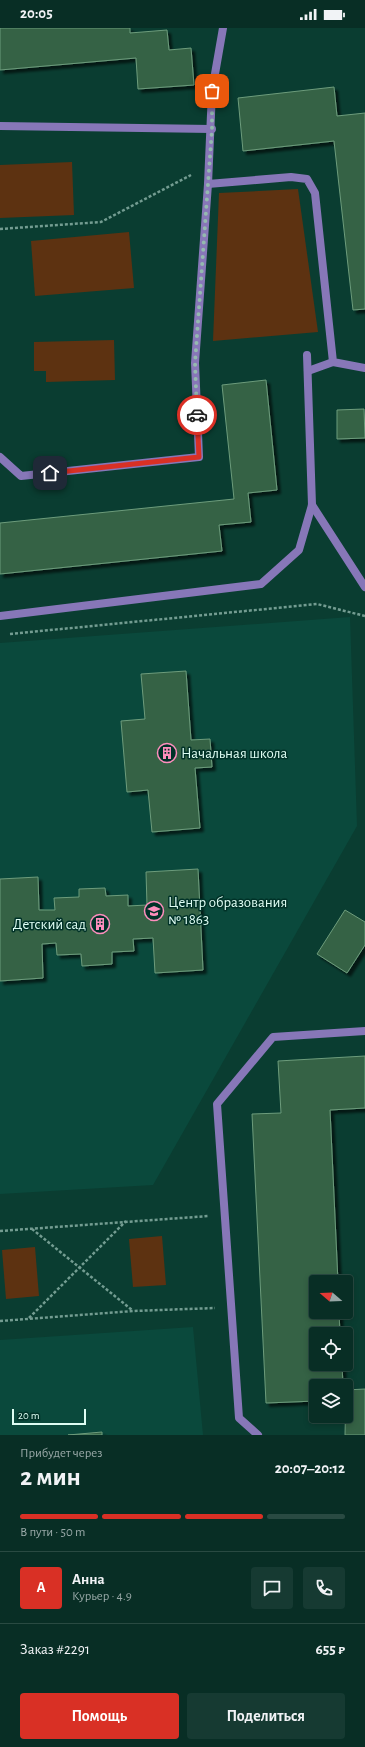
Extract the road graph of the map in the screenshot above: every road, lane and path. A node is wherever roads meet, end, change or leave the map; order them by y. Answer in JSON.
{"nodes":[{"id":1,"x":223,"y":28,"type":"edge"},
{"id":2,"x":0,"y":126,"type":"edge"},
{"id":3,"x":212,"y":129,"type":"junction"},
{"id":4,"x":209,"y":165,"type":"junction"},
{"id":5,"x":208,"y":184,"type":"junction"},
{"id":6,"x":0,"y":229,"type":"edge"},
{"id":7,"x":307,"y":355,"type":"dead end"},
{"id":8,"x":333,"y":362,"type":"junction"},
{"id":9,"x":365,"y":368,"type":"edge"},
{"id":10,"x":308,"y":370,"type":"junction"},
{"id":11,"x":0,"y":457,"type":"edge"},
{"id":12,"x":312,"y":505,"type":"junction"},
{"id":13,"x":365,"y":587,"type":"edge"},
{"id":14,"x":0,"y":616,"type":"edge"},
{"id":15,"x":365,"y":616,"type":"edge"},
{"id":16,"x":8,"y":634,"type":"dead end"},
{"id":17,"x":365,"y":1031,"type":"edge"},
{"id":18,"x":224,"y":1215,"type":"junction"},
{"id":19,"x":126,"y":1221,"type":"junction"},
{"id":20,"x":32,"y":1228,"type":"junction"},
{"id":21,"x":0,"y":1231,"type":"edge"},
{"id":22,"x":80,"y":1267,"type":"junction"},
{"id":23,"x":230,"y":1307,"type":"junction"},
{"id":24,"x":133,"y":1311,"type":"junction"},
{"id":25,"x":28,"y":1319,"type":"junction"},
{"id":26,"x":0,"y":1321,"type":"edge"},
{"id":27,"x":258,"y":1435,"type":"edge"}],
"edges":[{"from":1,"to":3,"type":"lane"},
{"from":2,"to":3,"type":"lane"},
{"from":3,"to":4,"type":"lane"},
{"from":4,"to":5,"type":"lane"},
{"from":4,"to":6,"type":"path"},
{"from":5,"to":8,"type":"lane"},
{"from":5,"to":11,"type":"lane"},
{"from":7,"to":10,"type":"lane"},
{"from":8,"to":9,"type":"lane"},
{"from":8,"to":10,"type":"lane"},
{"from":10,"to":12,"type":"lane"},
{"from":12,"to":13,"type":"lane"},
{"from":12,"to":14,"type":"lane"},
{"from":15,"to":16,"type":"path"},
{"from":17,"to":18,"type":"lane"},
{"from":18,"to":19,"type":"path"},
{"from":18,"to":23,"type":"lane"},
{"from":19,"to":20,"type":"path"},
{"from":19,"to":22,"type":"path"},
{"from":20,"to":21,"type":"path"},
{"from":20,"to":22,"type":"path"},
{"from":22,"to":24,"type":"path"},
{"from":22,"to":25,"type":"path"},
{"from":23,"to":24,"type":"path"},
{"from":23,"to":27,"type":"lane"},
{"from":24,"to":25,"type":"path"},
{"from":25,"to":26,"type":"path"}]}
